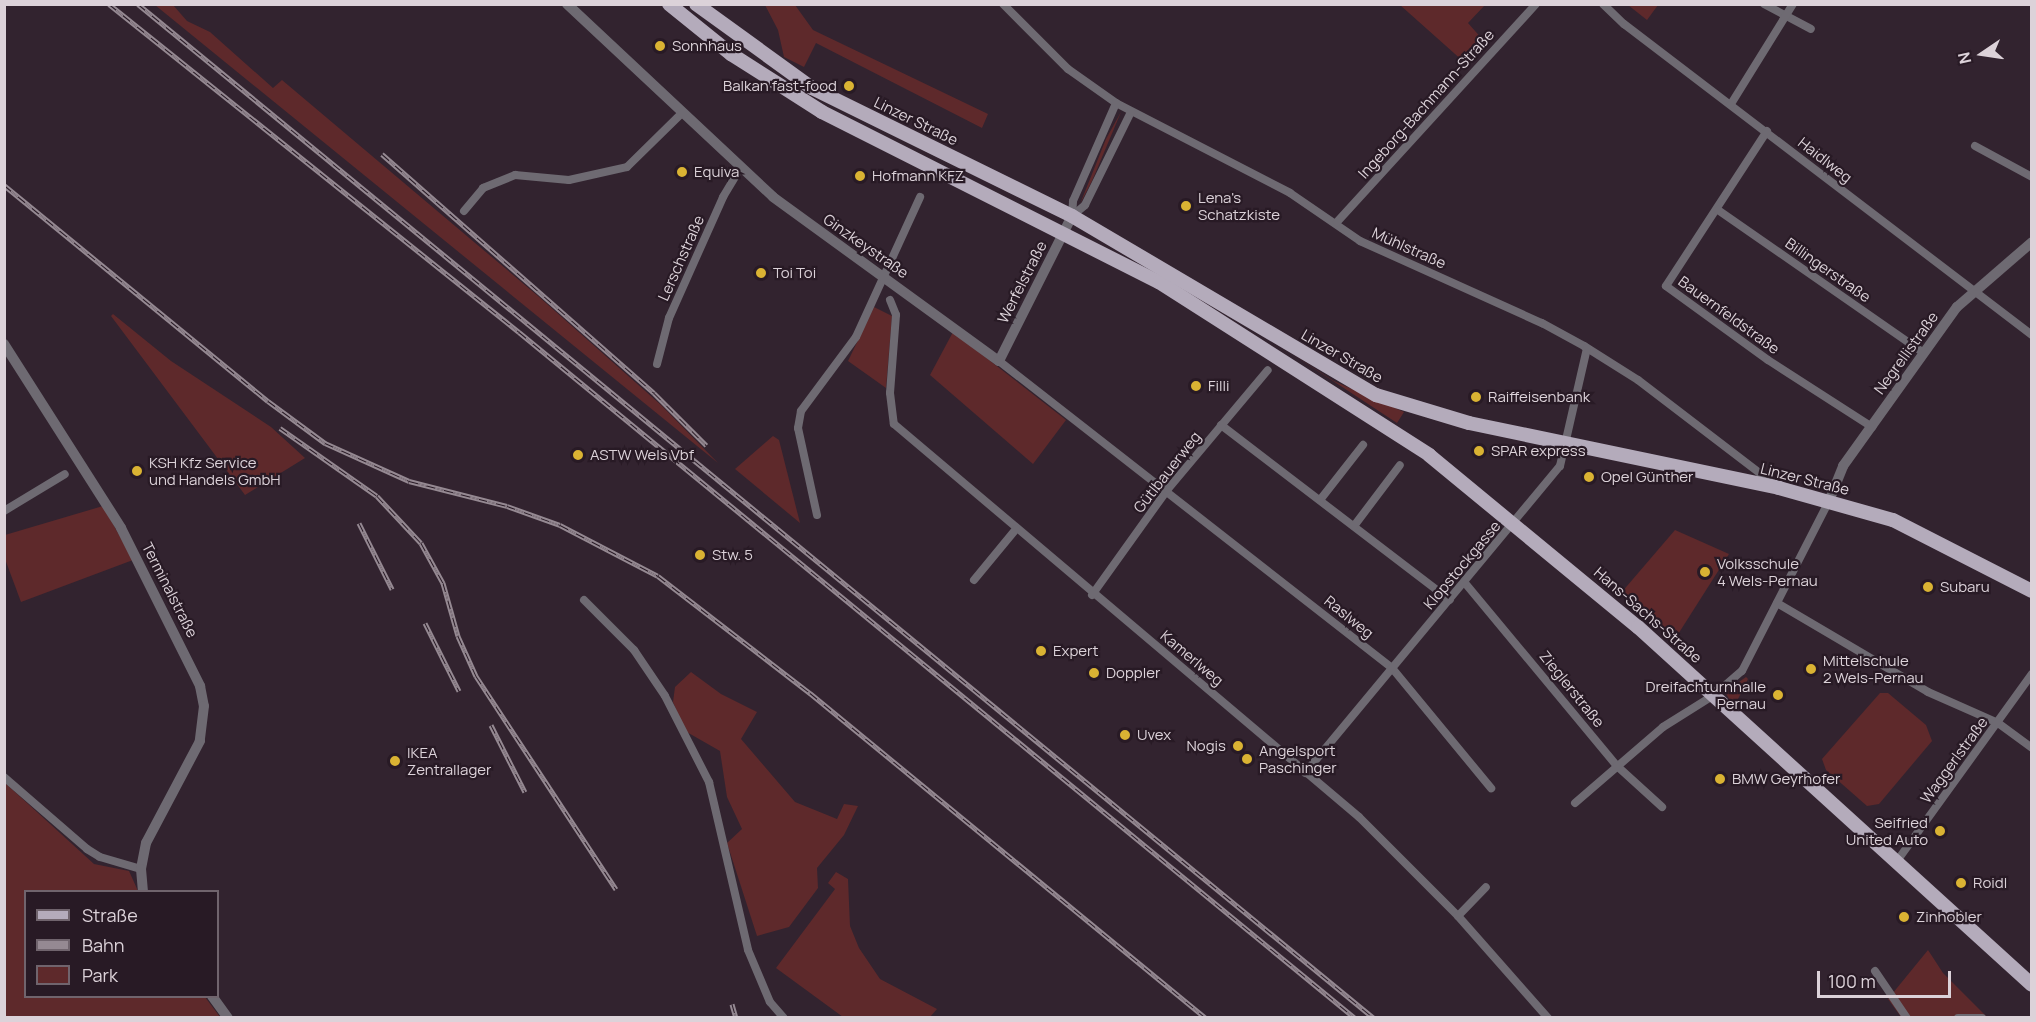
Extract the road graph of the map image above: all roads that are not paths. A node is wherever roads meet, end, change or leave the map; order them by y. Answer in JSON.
{"nodes":[{"id":1,"x":567,"y":4,"type":"edge"},
{"id":2,"x":669,"y":4,"type":"edge"},
{"id":3,"x":696,"y":4,"type":"edge"},
{"id":4,"x":1003,"y":4,"type":"edge"},
{"id":5,"x":1536,"y":4,"type":"edge"},
{"id":6,"x":1603,"y":4,"type":"edge"},
{"id":7,"x":1764,"y":4,"type":"edge"},
{"id":8,"x":1793,"y":4,"type":"edge"},
{"id":9,"x":1785,"y":17,"type":"junction"},
{"id":10,"x":1811,"y":29,"type":"dead end"},
{"id":11,"x":1116,"y":103,"type":"junction"},
{"id":12,"x":1731,"y":104,"type":"junction"},
{"id":13,"x":683,"y":112,"type":"junction"},
{"id":14,"x":1131,"y":112,"type":"junction"},
{"id":15,"x":1767,"y":131,"type":"junction"},
{"id":16,"x":1975,"y":146,"type":"dead end"},
{"id":17,"x":741,"y":167,"type":"junction"},
{"id":18,"x":2031,"y":177,"type":"edge"},
{"id":19,"x":920,"y":197,"type":"dead end"},
{"id":20,"x":1718,"y":210,"type":"junction"},
{"id":21,"x":464,"y":211,"type":"dead end"},
{"id":22,"x":1072,"y":216,"type":"junction"},
{"id":23,"x":1336,"y":222,"type":"junction"},
{"id":24,"x":1064,"y":231,"type":"junction"},
{"id":25,"x":2031,"y":242,"type":"edge"},
{"id":26,"x":883,"y":276,"type":"junction"},
{"id":27,"x":1972,"y":291,"type":"junction"},
{"id":28,"x":890,"y":300,"type":"dead end"},
{"id":29,"x":2031,"y":335,"type":"edge"},
{"id":30,"x":4,"y":344,"type":"edge"},
{"id":31,"x":1587,"y":348,"type":"junction"},
{"id":32,"x":1924,"y":353,"type":"junction"},
{"id":33,"x":999,"y":361,"type":"junction"},
{"id":34,"x":657,"y":364,"type":"dead end"},
{"id":35,"x":1268,"y":370,"type":"dead end"},
{"id":36,"x":1221,"y":425,"type":"junction"},
{"id":37,"x":1872,"y":427,"type":"junction"},
{"id":38,"x":1392,"y":428,"type":"joint"},
{"id":39,"x":1363,"y":445,"type":"dead end"},
{"id":40,"x":1567,"y":445,"type":"junction"},
{"id":41,"x":1400,"y":465,"type":"dead end"},
{"id":42,"x":65,"y":474,"type":"dead end"},
{"id":43,"x":1779,"y":488,"type":"junction"},
{"id":44,"x":1168,"y":489,"type":"junction"},
{"id":45,"x":1320,"y":500,"type":"junction"},
{"id":46,"x":1829,"y":501,"type":"junction"},
{"id":47,"x":4,"y":511,"type":"edge"},
{"id":48,"x":817,"y":515,"type":"dead end"},
{"id":49,"x":1515,"y":523,"type":"junction"},
{"id":50,"x":1354,"y":526,"type":"junction"},
{"id":51,"x":1016,"y":529,"type":"junction"},
{"id":52,"x":974,"y":580,"type":"dead end"},
{"id":53,"x":1465,"y":583,"type":"junction"},
{"id":54,"x":2031,"y":591,"type":"edge"},
{"id":55,"x":1092,"y":595,"type":"junction"},
{"id":56,"x":584,"y":600,"type":"dead end"},
{"id":57,"x":1450,"y":600,"type":"junction"},
{"id":58,"x":1777,"y":603,"type":"junction"},
{"id":59,"x":1392,"y":668,"type":"junction"},
{"id":60,"x":2031,"y":674,"type":"edge"},
{"id":61,"x":1714,"y":695,"type":"junction"},
{"id":62,"x":1998,"y":723,"type":"junction"},
{"id":63,"x":2031,"y":748,"type":"edge"},
{"id":64,"x":1617,"y":766,"type":"junction"},
{"id":65,"x":1305,"y":772,"type":"junction"},
{"id":66,"x":4,"y":777,"type":"edge"},
{"id":67,"x":1491,"y":788,"type":"dead end"},
{"id":68,"x":1575,"y":803,"type":"dead end"},
{"id":69,"x":1662,"y":807,"type":"dead end"},
{"id":70,"x":1897,"y":861,"type":"junction"},
{"id":71,"x":141,"y":869,"type":"junction"},
{"id":72,"x":1486,"y":887,"type":"dead end"},
{"id":73,"x":143,"y":890,"type":"edge"},
{"id":74,"x":1458,"y":916,"type":"junction"},
{"id":75,"x":1875,"y":970,"type":"dead end"},
{"id":76,"x":2031,"y":985,"type":"edge"},
{"id":77,"x":214,"y":998,"type":"edge"},
{"id":78,"x":228,"y":1017,"type":"edge"},
{"id":79,"x":784,"y":1017,"type":"edge"},
{"id":80,"x":1548,"y":1017,"type":"edge"},
{"id":81,"x":1907,"y":1017,"type":"edge"},
{"id":82,"x":1958,"y":1017,"type":"edge"},
{"id":83,"x":1982,"y":1017,"type":"edge"}],
"edges":[{"from":1,"to":13,"type":"street","name":"Ginzkeystraße"},
{"from":2,"to":24,"type":"main road","name":"Linzer Straße"},
{"from":3,"to":22,"type":"main road","name":"Linzer Straße"},
{"from":4,"to":11,"type":"street","name":"Mühlstraße"},
{"from":5,"to":23,"type":"street","name":"Ingeborg-Bachmann-Straße"},
{"from":6,"to":12,"type":"street","name":"Haidlweg"},
{"from":7,"to":9,"type":"street"},
{"from":8,"to":9,"type":"street"},
{"from":9,"to":10,"type":"street"},
{"from":9,"to":12,"type":"street"},
{"from":11,"to":14,"type":"street","name":"Mühlstraße"},
{"from":11,"to":22,"type":"street","name":"Werfelstraße"},
{"from":12,"to":15,"type":"street","name":"Haidlweg"},
{"from":13,"to":17,"type":"street","name":"Ginzkeystraße"},
{"from":13,"to":21,"type":"street"},
{"from":14,"to":22,"type":"street","name":"Werfelstraße"},
{"from":14,"to":23,"type":"street","name":"Mühlstraße"},
{"from":15,"to":20,"type":"street","name":"Bauernfeldstraße"},
{"from":15,"to":27,"type":"street","name":"Haidlweg"},
{"from":16,"to":18,"type":"street"},
{"from":17,"to":26,"type":"street","name":"Ginzkeystraße"},
{"from":17,"to":34,"type":"street","name":"Lerschstraße"},
{"from":19,"to":26,"type":"street"},
{"from":20,"to":32,"type":"street","name":"Billingerstraße"},
{"from":20,"to":37,"type":"street","name":"Bauernfeldstraße"},
{"from":22,"to":24,"type":"street","name":"Werfelstraße"},
{"from":22,"to":40,"type":"main road","name":"Linzer Straße"},
{"from":23,"to":31,"type":"street","name":"Mühlstraße"},
{"from":24,"to":33,"type":"street","name":"Werfelstraße"},
{"from":24,"to":38,"type":"main road","name":"Linzer Straße"},
{"from":25,"to":27,"type":"street","name":"Negrellistraße"},
{"from":26,"to":33,"type":"street","name":"Ginzkeystraße"},
{"from":26,"to":48,"type":"street"},
{"from":27,"to":29,"type":"street","name":"Haidlweg"},
{"from":27,"to":32,"type":"street","name":"Negrellistraße"},
{"from":28,"to":51,"type":"street","name":"Kamerlweg"},
{"from":30,"to":71,"type":"street","name":"Terminalstraße"},
{"from":31,"to":40,"type":"street","name":"Klopstockgasse"},
{"from":31,"to":43,"type":"street","name":"Mühlstraße"},
{"from":32,"to":37,"type":"street","name":"Negrellistraße"},
{"from":33,"to":44,"type":"street","name":"Ginzkeystraße"},
{"from":35,"to":36,"type":"street","name":"Gütlbauerweg"},
{"from":36,"to":44,"type":"street","name":"Gütlbauerweg"},
{"from":36,"to":45,"type":"street"},
{"from":37,"to":46,"type":"street","name":"Negrellistraße"},
{"from":38,"to":49,"type":"main road","name":"Hans-Sachs-Straße"},
{"from":39,"to":45,"type":"street"},
{"from":40,"to":43,"type":"main road","name":"Linzer Straße"},
{"from":40,"to":49,"type":"street","name":"Klopstockgasse"},
{"from":41,"to":50,"type":"street"},
{"from":42,"to":47,"type":"street"},
{"from":43,"to":46,"type":"main road","name":"Linzer Straße"},
{"from":44,"to":55,"type":"street","name":"Gütlbauerweg"},
{"from":44,"to":59,"type":"street","name":"Raslweg"},
{"from":45,"to":50,"type":"street"},
{"from":46,"to":54,"type":"main road","name":"Linzer Straße"},
{"from":46,"to":58,"type":"street"},
{"from":49,"to":53,"type":"street","name":"Klopstockgasse"},
{"from":49,"to":61,"type":"main road","name":"Hans-Sachs-Straße"},
{"from":50,"to":57,"type":"street"},
{"from":51,"to":52,"type":"street"},
{"from":51,"to":55,"type":"street","name":"Kamerlweg"},
{"from":53,"to":57,"type":"street","name":"Klopstockgasse"},
{"from":53,"to":64,"type":"street","name":"Zieglerstraße"},
{"from":55,"to":65,"type":"street","name":"Kamerlweg"},
{"from":56,"to":79,"type":"street"},
{"from":57,"to":59,"type":"street","name":"Klopstockgasse"},
{"from":58,"to":61,"type":"street"},
{"from":58,"to":62,"type":"street"},
{"from":59,"to":65,"type":"street","name":"Klopstockgasse"},
{"from":59,"to":67,"type":"street","name":"Raslweg"},
{"from":60,"to":62,"type":"street","name":"Waggerlstraße"},
{"from":61,"to":64,"type":"street"},
{"from":61,"to":70,"type":"main road","name":"Hans-Sachs-Straße"},
{"from":62,"to":63,"type":"street"},
{"from":62,"to":70,"type":"street","name":"Waggerlstraße"},
{"from":64,"to":68,"type":"street"},
{"from":64,"to":69,"type":"street","name":"Zieglerstraße"},
{"from":65,"to":74,"type":"street","name":"Kamerlweg"},
{"from":66,"to":71,"type":"street"},
{"from":70,"to":76,"type":"main road","name":"Hans-Sachs-Straße"},
{"from":71,"to":73,"type":"street","name":"Terminalstraße"},
{"from":72,"to":74,"type":"street"},
{"from":74,"to":80,"type":"street","name":"Kamerlweg"},
{"from":75,"to":81,"type":"street"},
{"from":77,"to":78,"type":"street"},
{"from":82,"to":83,"type":"street"}]}
